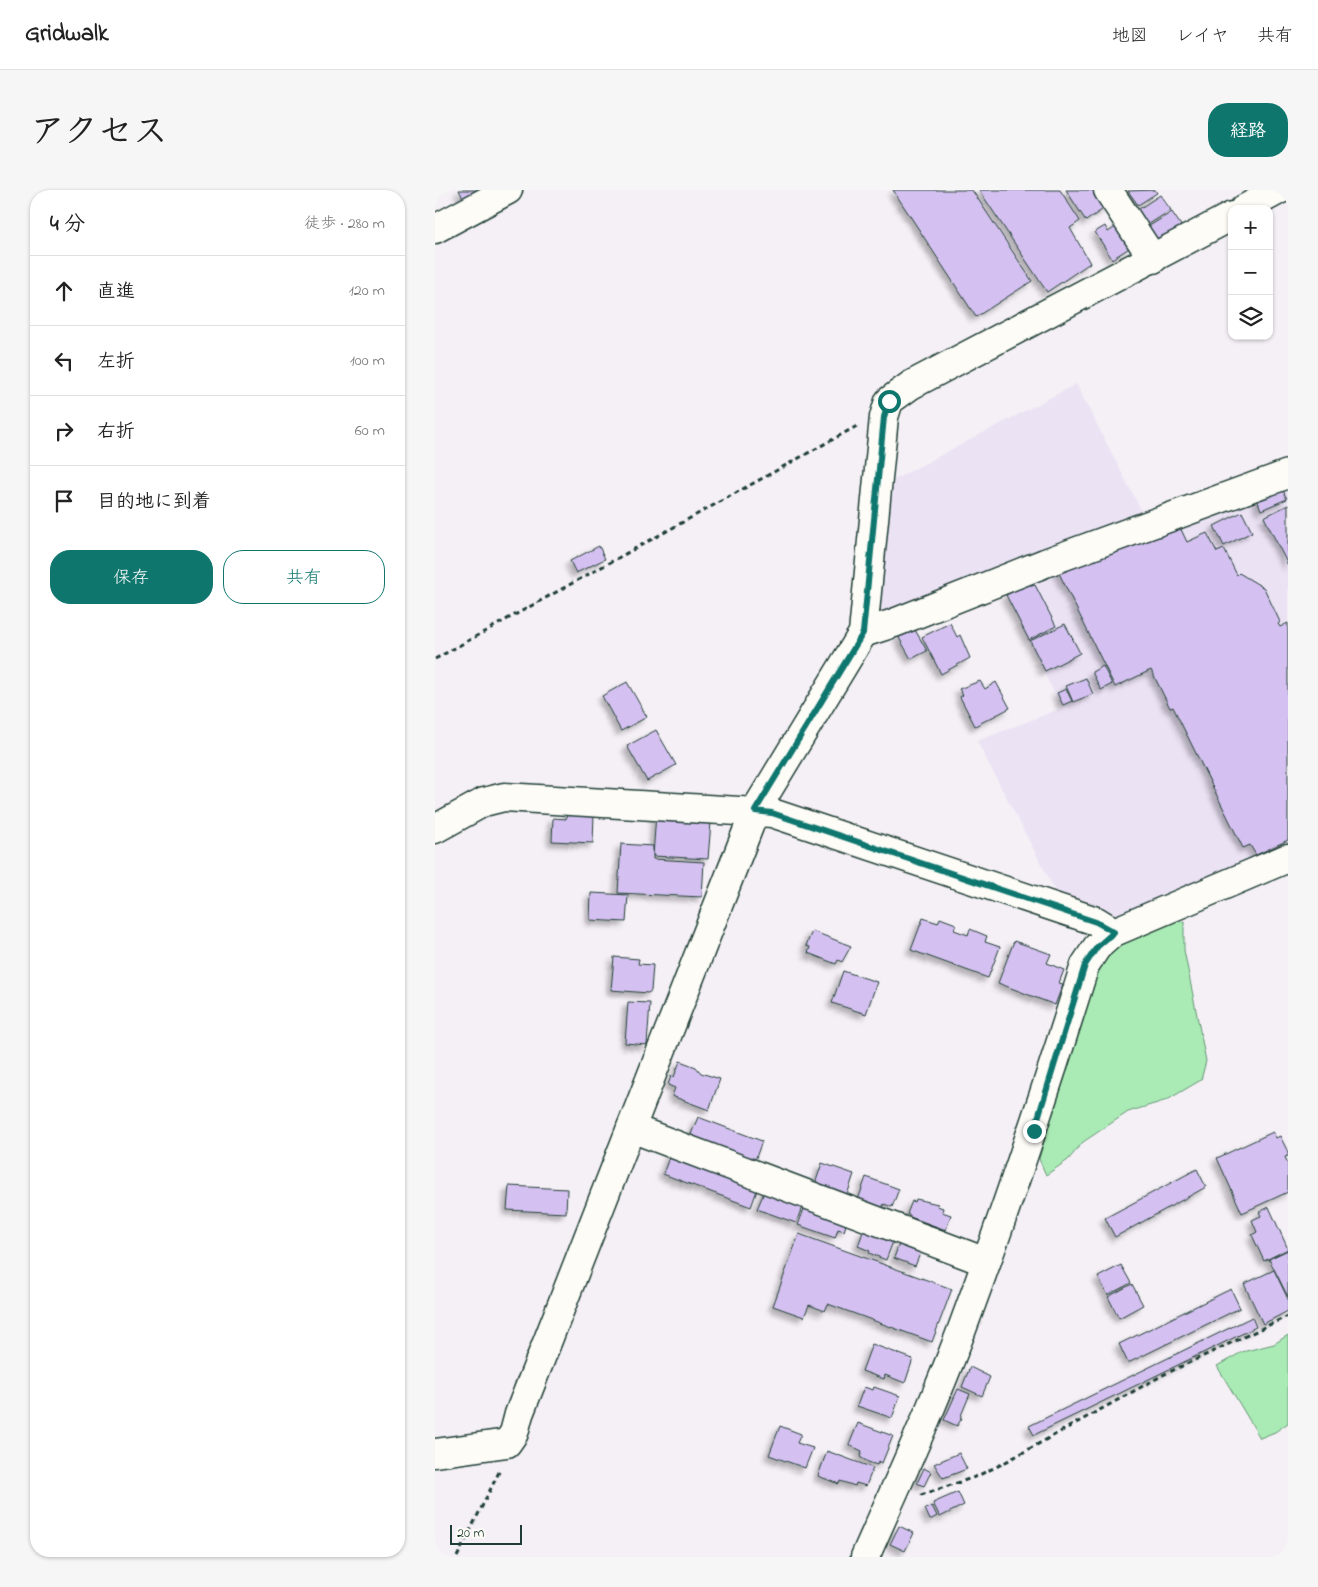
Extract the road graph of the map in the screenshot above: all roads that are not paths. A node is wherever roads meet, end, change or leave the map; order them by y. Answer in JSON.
{"nodes":[{"id":1,"x":508,"y":190,"type":"edge"},
{"id":2,"x":1108,"y":190,"type":"edge"},
{"id":3,"x":1279,"y":190,"type":"edge"},
{"id":4,"x":1251,"y":205,"type":"edge"},
{"id":5,"x":1228,"y":218,"type":"edge"},
{"id":6,"x":435,"y":229,"type":"edge"},
{"id":7,"x":1153,"y":259,"type":"junction"},
{"id":8,"x":1288,"y":474,"type":"edge"},
{"id":9,"x":863,"y":633,"type":"junction"},
{"id":10,"x":755,"y":811,"type":"junction"},
{"id":11,"x":435,"y":829,"type":"edge"},
{"id":12,"x":1288,"y":858,"type":"edge"},
{"id":13,"x":1114,"y":932,"type":"junction"},
{"id":14,"x":631,"y":1128,"type":"junction"},
{"id":15,"x":986,"y":1262,"type":"junction"},
{"id":16,"x":435,"y":1453,"type":"edge"},
{"id":17,"x":865,"y":1557,"type":"edge"}],
"edges":[{"from":1,"to":6,"type":"street"},
{"from":2,"to":7,"type":"street"},
{"from":3,"to":4,"type":"street"},
{"from":5,"to":7,"type":"street"},
{"from":7,"to":9,"type":"street"},
{"from":8,"to":9,"type":"street"},
{"from":9,"to":10,"type":"street"},
{"from":10,"to":11,"type":"street"},
{"from":10,"to":13,"type":"street"},
{"from":10,"to":14,"type":"street"},
{"from":12,"to":13,"type":"street"},
{"from":13,"to":15,"type":"street"},
{"from":14,"to":15,"type":"street"},
{"from":14,"to":16,"type":"street"},
{"from":15,"to":17,"type":"street"}]}
